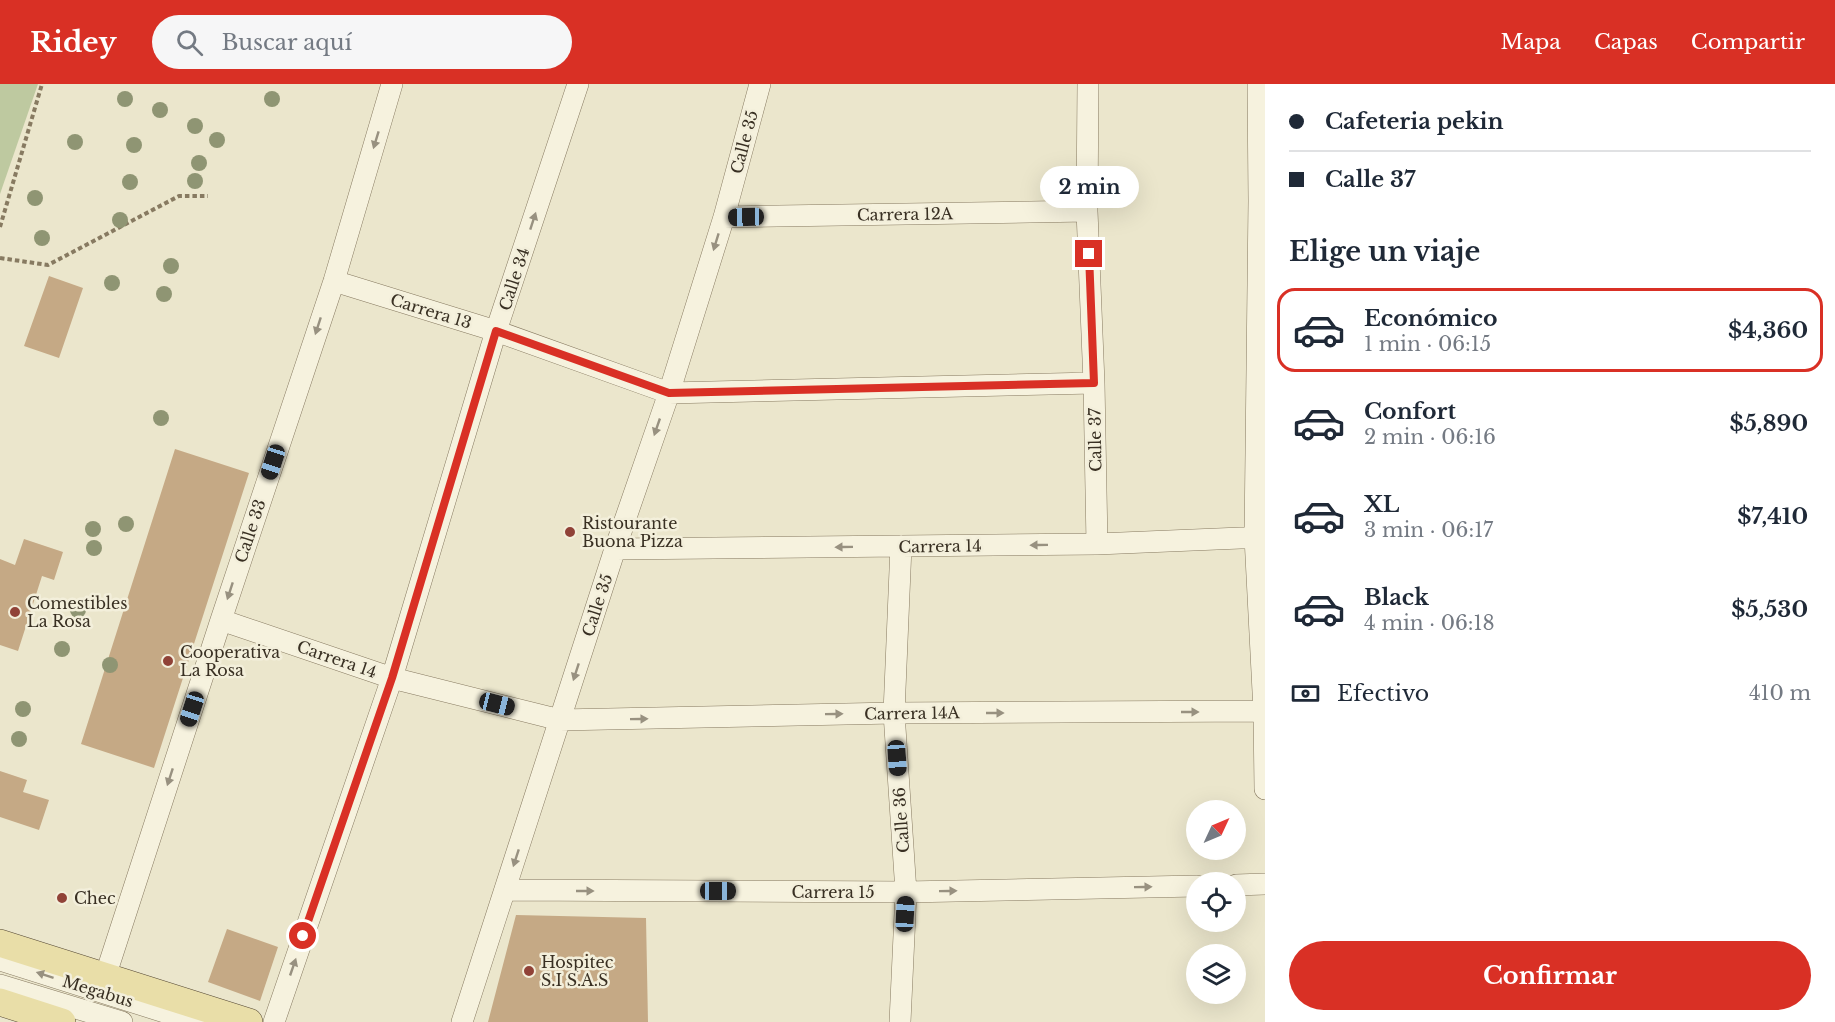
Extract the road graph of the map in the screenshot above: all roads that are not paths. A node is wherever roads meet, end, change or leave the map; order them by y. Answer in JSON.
{"nodes":[{"id":1,"x":392,"y":84,"type":"edge"},
{"id":2,"x":579,"y":84,"type":"edge"},
{"id":3,"x":760,"y":84,"type":"edge"},
{"id":4,"x":1088,"y":84,"type":"edge"},
{"id":5,"x":1258,"y":84,"type":"edge"},
{"id":6,"x":1262,"y":201,"type":"edge"},
{"id":7,"x":1087,"y":211,"type":"junction"},
{"id":8,"x":724,"y":217,"type":"junction"},
{"id":9,"x":334,"y":280,"type":"junction"},
{"id":10,"x":496,"y":331,"type":"junction"},
{"id":11,"x":1261,"y":332,"type":"edge"},
{"id":12,"x":1094,"y":383,"type":"junction"},
{"id":13,"x":669,"y":393,"type":"junction"},
{"id":14,"x":1261,"y":421,"type":"edge"},
{"id":15,"x":1260,"y":537,"type":"edge"},
{"id":16,"x":1097,"y":544,"type":"junction"},
{"id":17,"x":901,"y":546,"type":"junction"},
{"id":18,"x":615,"y":549,"type":"junction"},
{"id":19,"x":221,"y":620,"type":"junction"},
{"id":20,"x":392,"y":678,"type":"junction"},
{"id":21,"x":1264,"y":711,"type":"edge"},
{"id":22,"x":894,"y":713,"type":"junction"},
{"id":23,"x":560,"y":720,"type":"junction"},
{"id":24,"x":1265,"y":789,"type":"edge"},
{"id":25,"x":1265,"y":884,"type":"edge"},
{"id":26,"x":1186,"y":885,"type":"edge"},
{"id":27,"x":1246,"y":885,"type":"edge"},
{"id":28,"x":506,"y":890,"type":"junction"},
{"id":29,"x":906,"y":892,"type":"junction"},
{"id":30,"x":0,"y":943,"type":"edge"},
{"id":31,"x":0,"y":960,"type":"edge"},
{"id":32,"x":105,"y":977,"type":"junction"},
{"id":33,"x":0,"y":985,"type":"edge"},
{"id":34,"x":11,"y":1011,"type":"edge"},
{"id":35,"x":62,"y":1022,"type":"edge"},
{"id":36,"x":122,"y":1022,"type":"edge"},
{"id":37,"x":196,"y":1022,"type":"edge"},
{"id":38,"x":249,"y":1022,"type":"edge"},
{"id":39,"x":274,"y":1022,"type":"edge"},
{"id":40,"x":462,"y":1022,"type":"edge"},
{"id":41,"x":900,"y":1022,"type":"edge"}],
"edges":[{"from":1,"to":9,"type":"street","name":"Calle 33","one_way":true},
{"from":10,"to":2,"type":"street","name":"Calle 34","one_way":true},
{"from":3,"to":8,"type":"street","name":"Calle 35"},
{"from":4,"to":7,"type":"street","name":"Calle 37"},
{"from":5,"to":6,"type":"street"},
{"from":6,"to":11,"type":"street"},
{"from":7,"to":8,"type":"street","name":"Carrera 12A"},
{"from":7,"to":12,"type":"street","name":"Calle 37"},
{"from":8,"to":13,"type":"street","name":"Calle 35","one_way":true},
{"from":9,"to":10,"type":"street","name":"Carrera 13"},
{"from":9,"to":19,"type":"street","name":"Calle 33","one_way":true},
{"from":10,"to":13,"type":"street","name":"Carrera 13"},
{"from":10,"to":20,"type":"street","name":"Calle 34"},
{"from":11,"to":14,"type":"street"},
{"from":12,"to":13,"type":"street","name":"Carrera 13"},
{"from":12,"to":16,"type":"street","name":"Calle 37"},
{"from":13,"to":18,"type":"street","name":"Calle 35","one_way":true},
{"from":14,"to":15,"type":"street"},
{"from":15,"to":16,"type":"street","name":"Carrera 14"},
{"from":15,"to":21,"type":"street"},
{"from":16,"to":17,"type":"street","name":"Carrera 14","one_way":true},
{"from":17,"to":18,"type":"street","name":"Carrera 14","one_way":true},
{"from":17,"to":22,"type":"street","name":"Calle 36"},
{"from":18,"to":23,"type":"street","name":"Calle 35","one_way":true},
{"from":19,"to":20,"type":"street","name":"Carrera 14"},
{"from":19,"to":32,"type":"street","name":"Calle 33","one_way":true},
{"from":20,"to":23,"type":"street","name":"Carrera 14"},
{"from":39,"to":20,"type":"street","name":"Calle 34","one_way":true},
{"from":22,"to":21,"type":"street","name":"Carrera 14A","one_way":true},
{"from":21,"to":24,"type":"street"},
{"from":23,"to":22,"type":"street","name":"Carrera 14A","one_way":true},
{"from":22,"to":29,"type":"street","name":"Calle 36"},
{"from":23,"to":28,"type":"street","name":"Calle 35","one_way":true},
{"from":25,"to":27,"type":"street"},
{"from":29,"to":26,"type":"street","name":"Carrera 15","one_way":true},
{"from":28,"to":29,"type":"street","name":"Carrera 15","one_way":true},
{"from":28,"to":40,"type":"street","name":"Calle 35"},
{"from":29,"to":41,"type":"street","name":"Calle 36"},
{"from":30,"to":32,"type":"main road"},
{"from":37,"to":31,"type":"street","name":"Megabus","one_way":true},
{"from":32,"to":38,"type":"main road"},
{"from":33,"to":36,"type":"street","name":"Megabus"},
{"from":34,"to":35,"type":"main road"}]}
